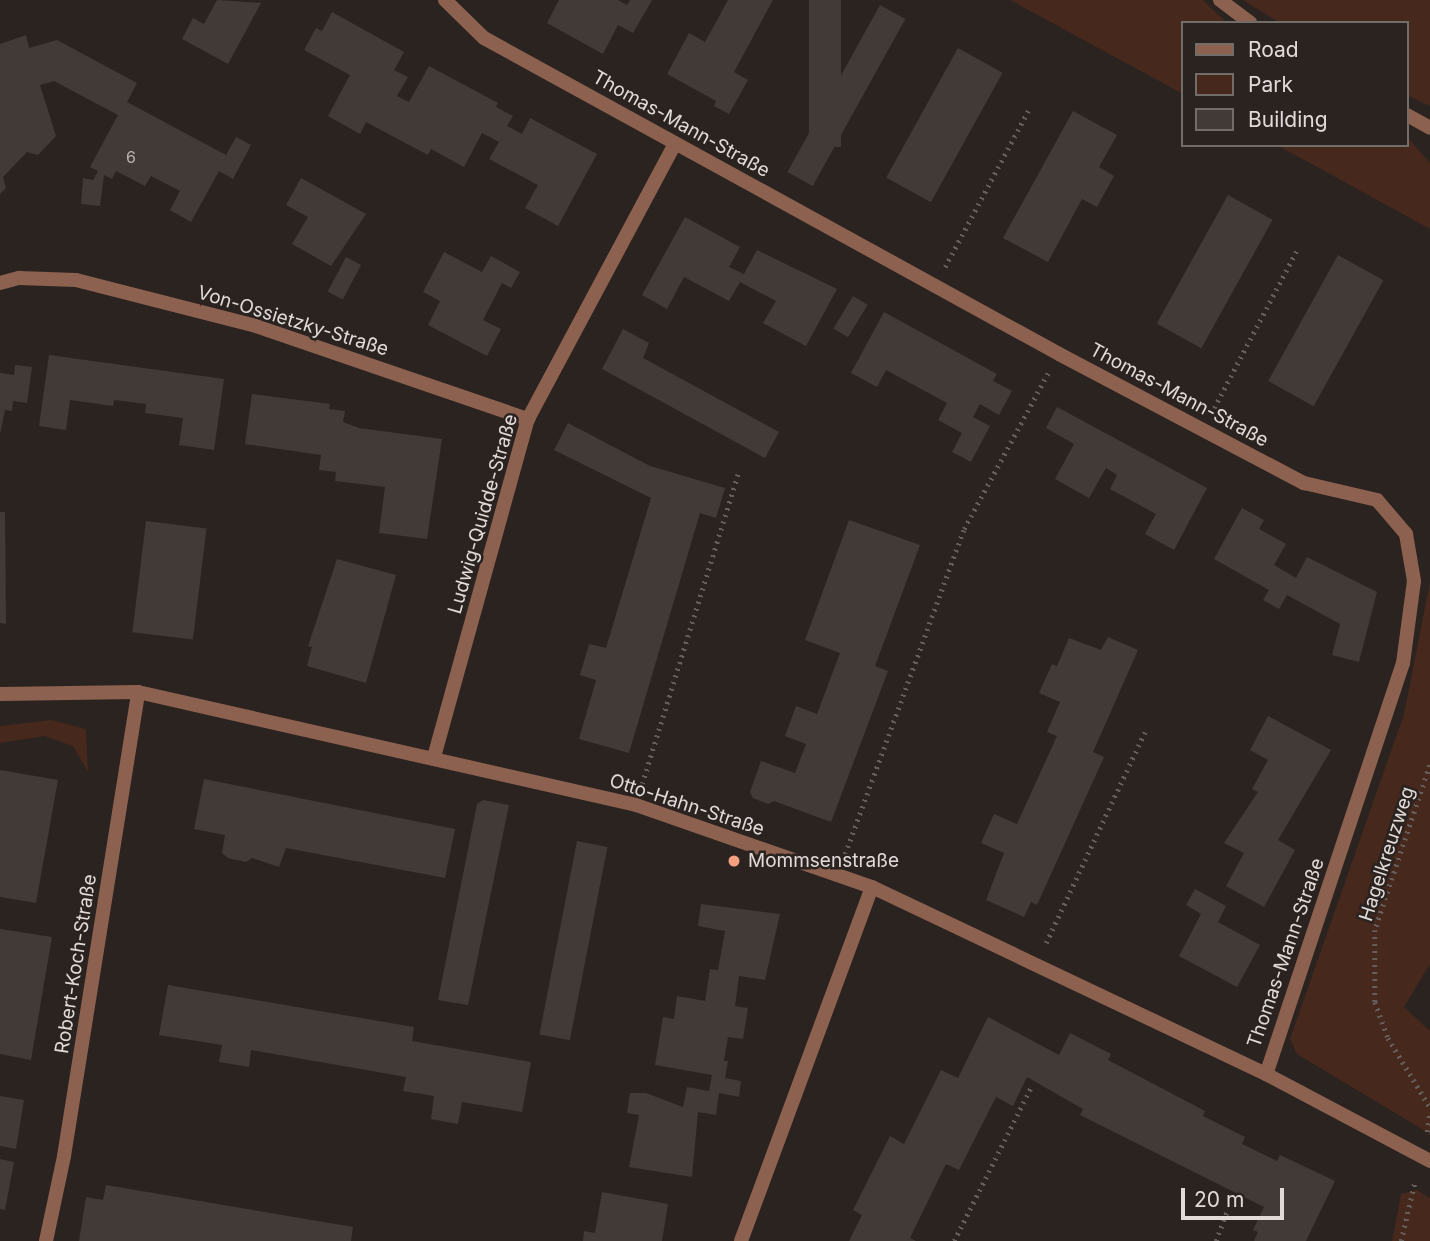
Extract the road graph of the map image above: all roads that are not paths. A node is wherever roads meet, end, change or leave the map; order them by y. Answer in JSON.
{"nodes":[{"id":1,"x":445,"y":0,"type":"edge"},
{"id":2,"x":1220,"y":0,"type":"edge"},
{"id":3,"x":1247,"y":21,"type":"edge"},
{"id":4,"x":1409,"y":116,"type":"edge"},
{"id":5,"x":1430,"y":128,"type":"edge"},
{"id":6,"x":675,"y":144,"type":"junction"},
{"id":7,"x":0,"y":283,"type":"edge"},
{"id":8,"x":528,"y":419,"type":"junction"},
{"id":9,"x":138,"y":692,"type":"junction"},
{"id":10,"x":0,"y":694,"type":"edge"},
{"id":11,"x":434,"y":757,"type":"junction"},
{"id":12,"x":872,"y":887,"type":"junction"},
{"id":13,"x":1266,"y":1073,"type":"junction"},
{"id":14,"x":1430,"y":1161,"type":"edge"},
{"id":15,"x":47,"y":1241,"type":"edge"},
{"id":16,"x":741,"y":1241,"type":"edge"}],
"edges":[{"from":1,"to":6,"type":"street","name":"Thomas-Mann-Straße"},
{"from":2,"to":3,"type":"street"},
{"from":4,"to":5,"type":"street"},
{"from":6,"to":8,"type":"street","name":"Ludwig-Quidde-Straße"},
{"from":6,"to":13,"type":"street","name":"Thomas-Mann-Straße"},
{"from":7,"to":8,"type":"street","name":"Von-Ossietzky-Straße"},
{"from":8,"to":11,"type":"street","name":"Ludwig-Quidde-Straße"},
{"from":9,"to":10,"type":"street","name":"Otto-Hahn-Straße"},
{"from":9,"to":11,"type":"street","name":"Otto-Hahn-Straße"},
{"from":9,"to":15,"type":"street","name":"Robert-Koch-Straße"},
{"from":11,"to":12,"type":"street","name":"Otto-Hahn-Straße"},
{"from":12,"to":13,"type":"street","name":"Otto-Hahn-Straße"},
{"from":12,"to":16,"type":"street"},
{"from":13,"to":14,"type":"street","name":"Otto-Hahn-Straße"}]}
